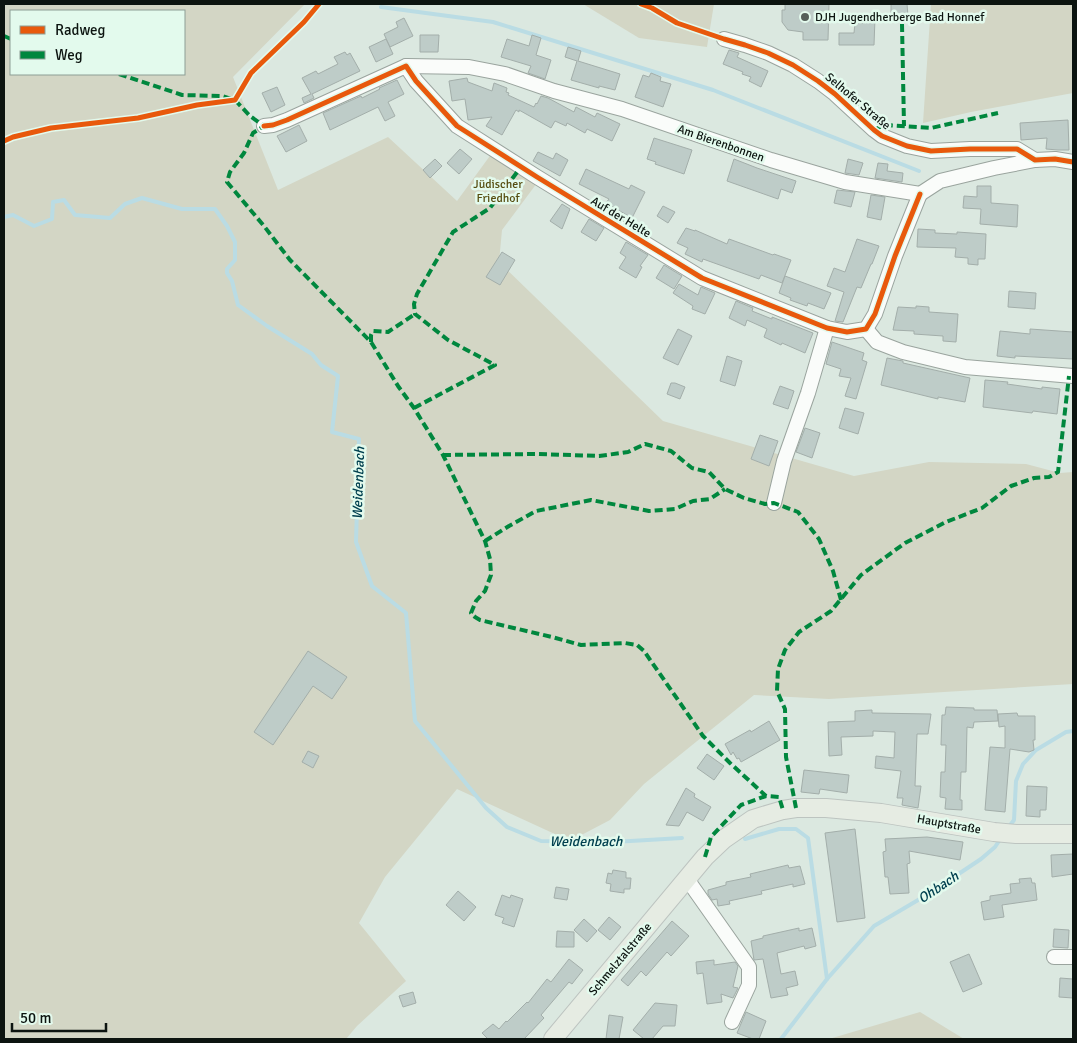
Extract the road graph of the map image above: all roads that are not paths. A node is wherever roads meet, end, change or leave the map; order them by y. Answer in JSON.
{"nodes":[{"id":1,"x":724,"y":40,"type":"dead end"},
{"id":2,"x":406,"y":66,"type":"junction"},
{"id":3,"x":264,"y":126,"type":"dead end"},
{"id":4,"x":1035,"y":160,"type":"junction"},
{"id":5,"x":1073,"y":162,"type":"edge"},
{"id":6,"x":920,"y":194,"type":"junction"},
{"id":7,"x":827,"y":328,"type":"junction"},
{"id":8,"x":866,"y":329,"type":"junction"},
{"id":9,"x":1073,"y":376,"type":"edge"},
{"id":10,"x":774,"y":503,"type":"dead end"},
{"id":11,"x":826,"y":808,"type":"joint"},
{"id":12,"x":1073,"y":834,"type":"edge"},
{"id":13,"x":687,"y":879,"type":"junction"},
{"id":14,"x":1054,"y":957,"type":"dead end"},
{"id":15,"x":1073,"y":958,"type":"edge"},
{"id":16,"x":732,"y":1022,"type":"dead end"},
{"id":17,"x":553,"y":1039,"type":"edge"}],
"edges":[{"from":1,"to":4,"type":"street","name":"Selhofer Straße"},
{"from":2,"to":3,"type":"street"},
{"from":2,"to":6,"type":"street","name":"Am Bierenbonnen"},
{"from":2,"to":7,"type":"street","name":"Auf der Helte"},
{"from":4,"to":5,"type":"street","name":"Selhofer Straße"},
{"from":4,"to":6,"type":"street"},
{"from":6,"to":8,"type":"street"},
{"from":7,"to":8,"type":"street","name":"Auf der Helte"},
{"from":7,"to":10,"type":"street"},
{"from":8,"to":9,"type":"street"},
{"from":11,"to":12,"type":"main road","name":"Hauptstraße"},
{"from":11,"to":13,"type":"main road","name":"Schmelztalstraße"},
{"from":13,"to":16,"type":"street"},
{"from":13,"to":17,"type":"main road","name":"Schmelztalstraße"},
{"from":14,"to":15,"type":"street"}]}
